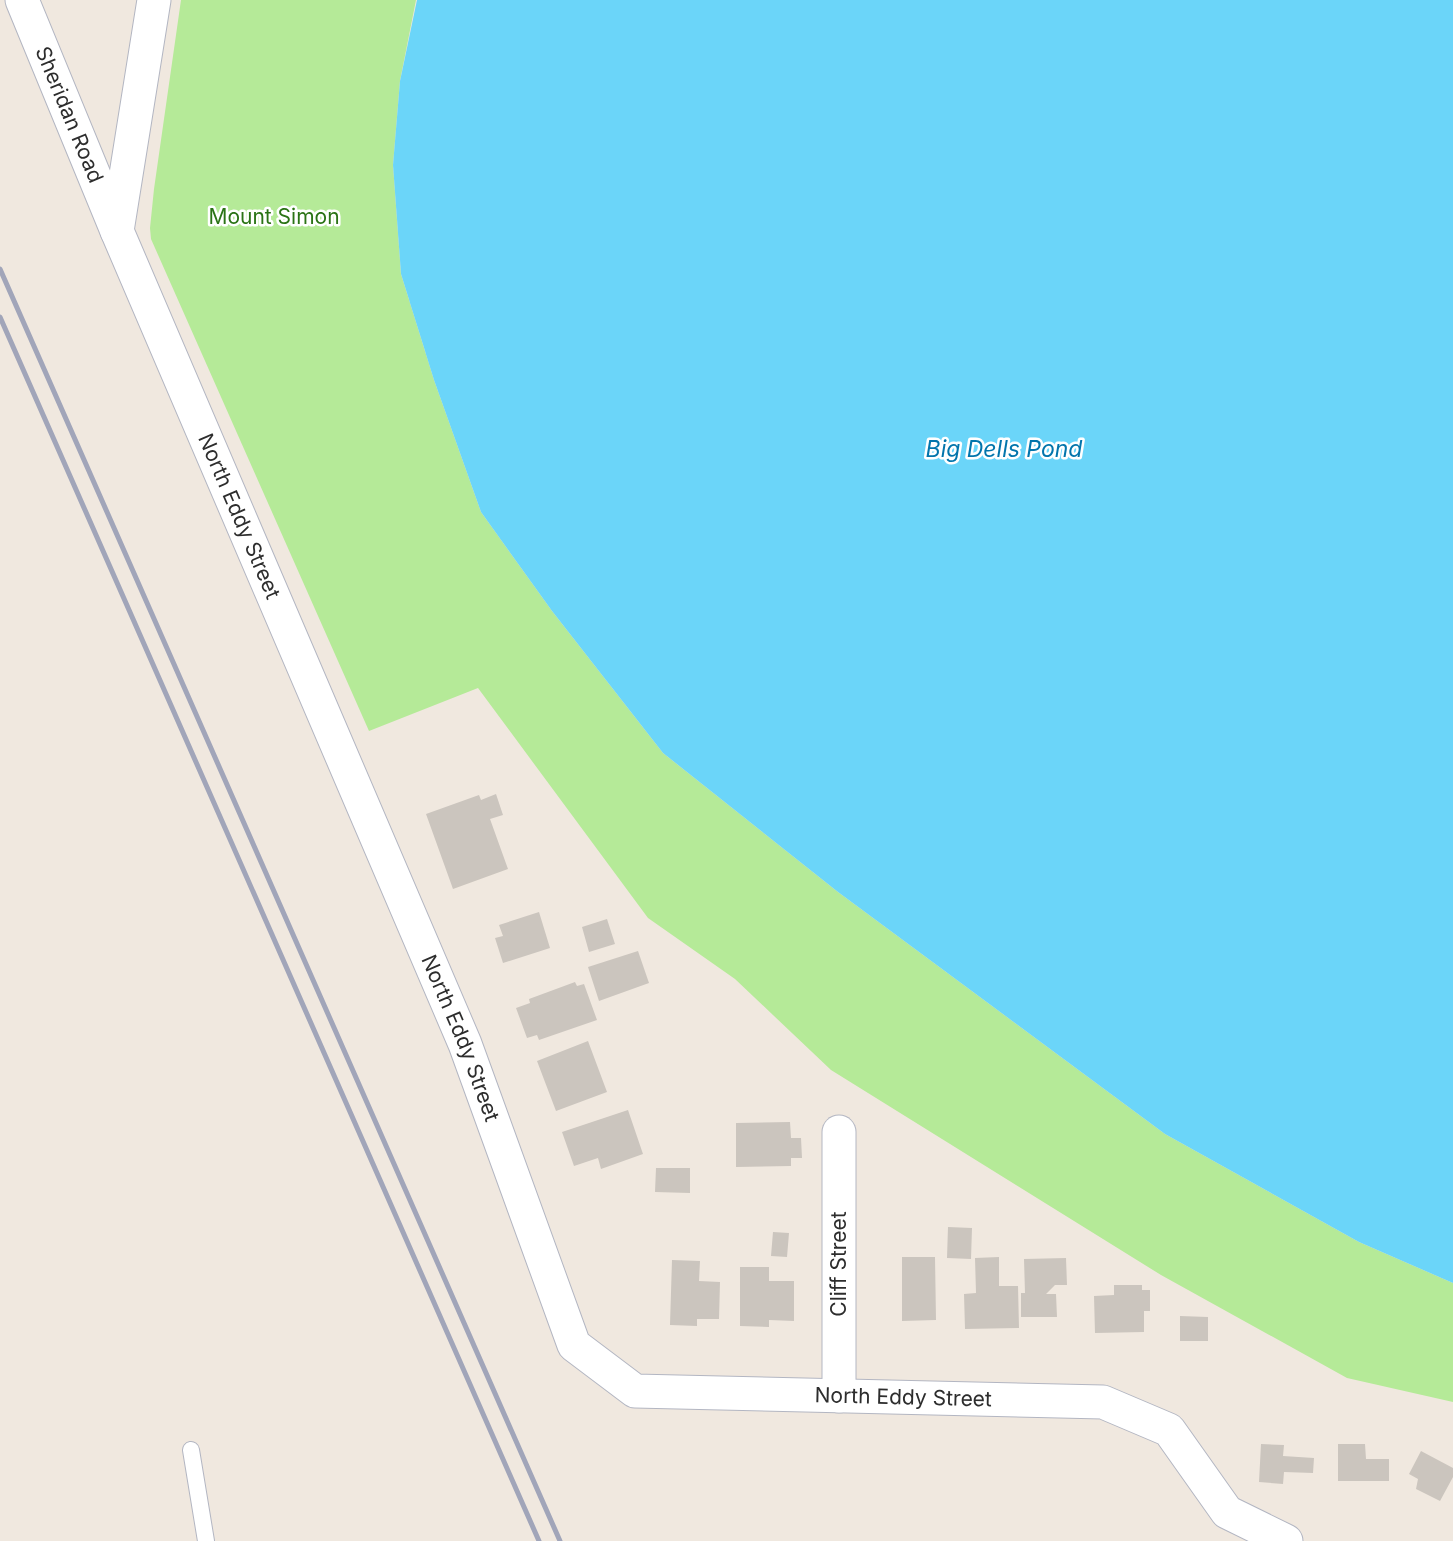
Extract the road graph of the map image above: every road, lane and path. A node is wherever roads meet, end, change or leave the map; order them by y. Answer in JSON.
{"nodes":[{"id":1,"x":22,"y":0,"type":"edge"},
{"id":2,"x":154,"y":0,"type":"edge"},
{"id":3,"x":117,"y":230,"type":"junction"},
{"id":4,"x":839,"y":1132,"type":"dead end"},
{"id":5,"x":839,"y":1396,"type":"junction"},
{"id":6,"x":191,"y":1450,"type":"dead end"},
{"id":7,"x":206,"y":1541,"type":"edge"},
{"id":8,"x":1286,"y":1541,"type":"edge"}],
"edges":[{"from":1,"to":3,"type":"street","name":"Sheridan Road"},
{"from":2,"to":3,"type":"street"},
{"from":3,"to":5,"type":"street","name":"North Eddy Street"},
{"from":4,"to":5,"type":"street","name":"Cliff Street"},
{"from":5,"to":8,"type":"street","name":"North Eddy Street"},
{"from":6,"to":7,"type":"lane"}]}
